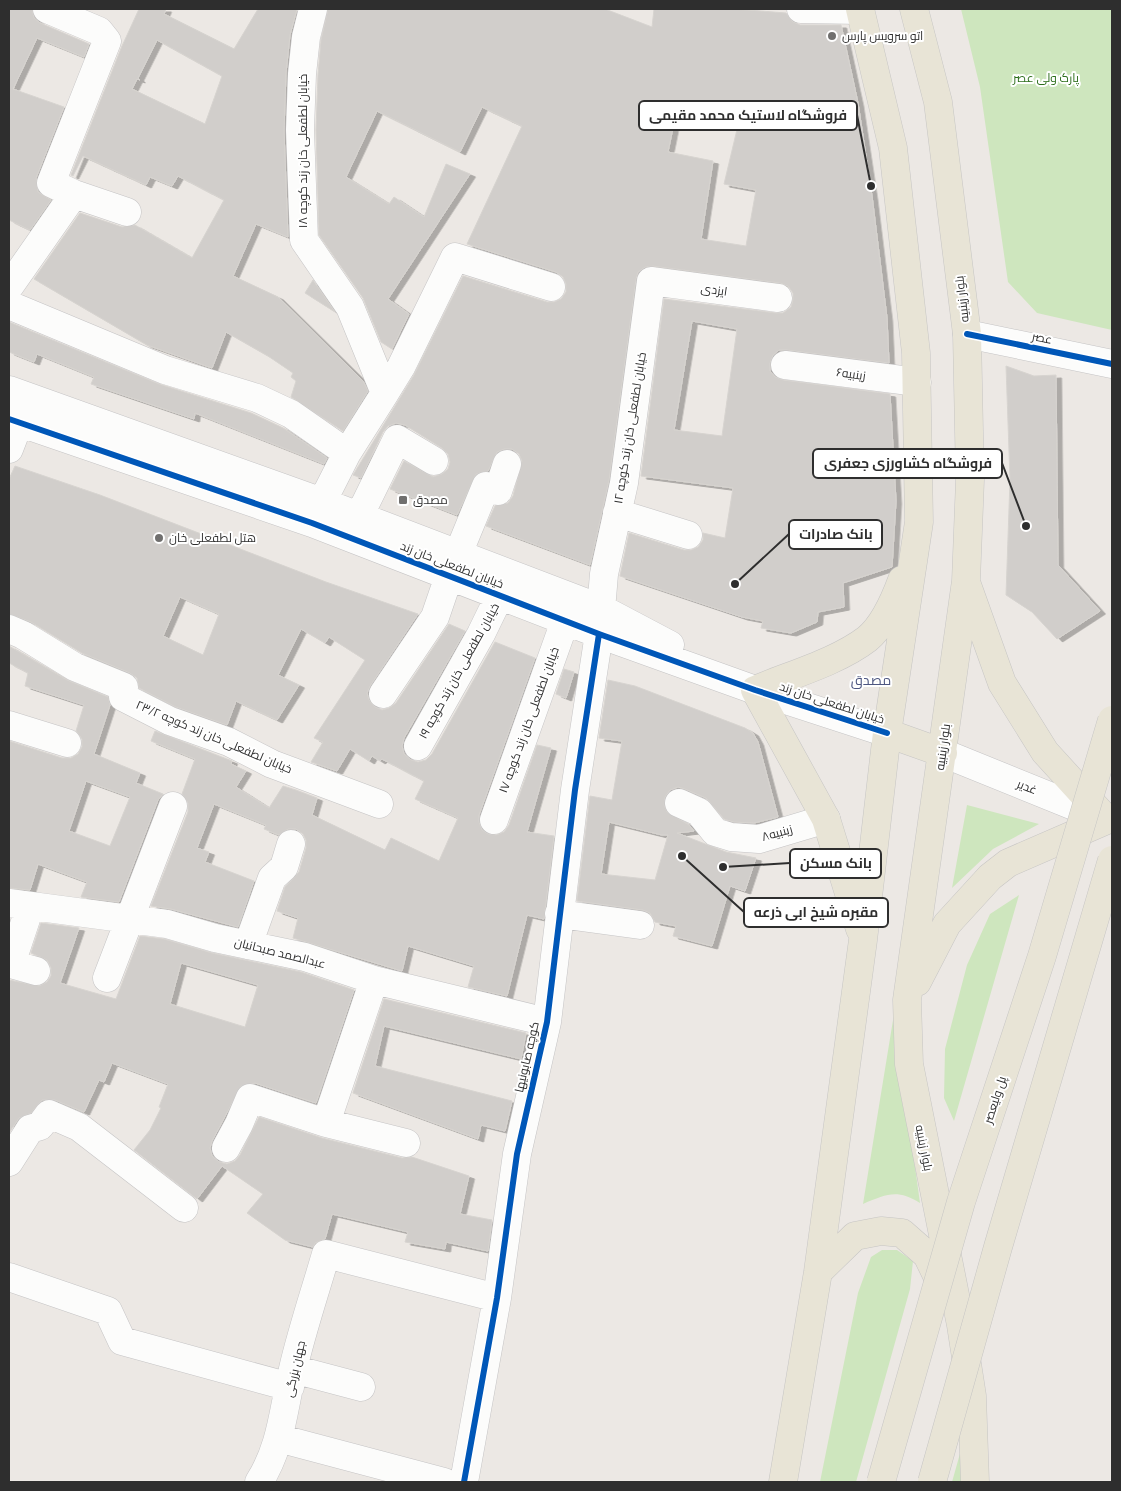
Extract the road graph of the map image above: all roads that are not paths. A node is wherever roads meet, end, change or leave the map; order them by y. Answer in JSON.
{"nodes":[{"id":1,"x":47,"y":9,"type":"edge"},
{"id":2,"x":313,"y":9,"type":"edge"},
{"id":3,"x":801,"y":9,"type":"edge"},
{"id":4,"x":914,"y":9,"type":"edge"},
{"id":5,"x":860,"y":10,"type":"edge"},
{"id":6,"x":74,"y":194,"type":"junction"},
{"id":7,"x":127,"y":212,"type":"dead end"},
{"id":8,"x":651,"y":282,"type":"joint"},
{"id":9,"x":9,"y":287,"type":"edge"},
{"id":10,"x":551,"y":287,"type":"dead end"},
{"id":11,"x":778,"y":298,"type":"dead end"},
{"id":12,"x":9,"y":305,"type":"edge"},
{"id":13,"x":967,"y":334,"type":"junction"},
{"id":14,"x":1112,"y":364,"type":"edge"},
{"id":15,"x":785,"y":365,"type":"dead end"},
{"id":16,"x":917,"y":382,"type":"junction"},
{"id":17,"x":9,"y":390,"type":"edge"},
{"id":18,"x":386,"y":393,"type":"junction"},
{"id":19,"x":14,"y":421,"type":"edge"},
{"id":20,"x":9,"y":449,"type":"edge"},
{"id":21,"x":347,"y":453,"type":"junction"},
{"id":22,"x":434,"y":461,"type":"dead end"},
{"id":23,"x":507,"y":464,"type":"dead end"},
{"id":24,"x":317,"y":513,"type":"junction"},
{"id":25,"x":617,"y":513,"type":"junction"},
{"id":26,"x":354,"y":527,"type":"junction"},
{"id":27,"x":688,"y":535,"type":"dead end"},
{"id":28,"x":915,"y":548,"type":"junction"},
{"id":29,"x":453,"y":565,"type":"junction"},
{"id":30,"x":966,"y":582,"type":"junction"},
{"id":31,"x":500,"y":596,"type":"junction"},
{"id":32,"x":565,"y":621,"type":"junction"},
{"id":33,"x":600,"y":621,"type":"junction"},
{"id":34,"x":9,"y":630,"type":"edge"},
{"id":35,"x":755,"y":690,"type":"junction"},
{"id":36,"x":382,"y":694,"type":"dead end"},
{"id":37,"x":1112,"y":720,"type":"edge"},
{"id":38,"x":9,"y":725,"type":"edge"},
{"id":39,"x":887,"y":733,"type":"junction"},
{"id":40,"x":67,"y":743,"type":"dead end"},
{"id":41,"x":418,"y":746,"type":"dead end"},
{"id":42,"x":943,"y":753,"type":"junction"},
{"id":43,"x":679,"y":803,"type":"dead end"},
{"id":44,"x":379,"y":804,"type":"dead end"},
{"id":45,"x":173,"y":806,"type":"dead end"},
{"id":46,"x":826,"y":819,"type":"junction"},
{"id":47,"x":494,"y":820,"type":"dead end"},
{"id":48,"x":1110,"y":821,"type":"edge"},
{"id":49,"x":291,"y":844,"type":"dead end"},
{"id":50,"x":1112,"y":860,"type":"edge"},
{"id":51,"x":19,"y":905,"type":"edge"},
{"id":52,"x":559,"y":914,"type":"junction"},
{"id":53,"x":129,"y":918,"type":"junction"},
{"id":54,"x":640,"y":924,"type":"dead end"},
{"id":55,"x":863,"y":940,"type":"junction"},
{"id":56,"x":248,"y":945,"type":"junction"},
{"id":57,"x":36,"y":971,"type":"dead end"},
{"id":58,"x":106,"y":978,"type":"dead end"},
{"id":59,"x":374,"y":980,"type":"junction"},
{"id":60,"x":908,"y":1000,"type":"junction"},
{"id":61,"x":547,"y":1022,"type":"junction"},
{"id":62,"x":326,"y":1123,"type":"junction"},
{"id":63,"x":19,"y":1124,"type":"edge"},
{"id":64,"x":406,"y":1143,"type":"dead end"},
{"id":65,"x":226,"y":1148,"type":"dead end"},
{"id":66,"x":9,"y":1162,"type":"edge"},
{"id":67,"x":184,"y":1208,"type":"dead end"},
{"id":68,"x":818,"y":1272,"type":"junction"},
{"id":69,"x":9,"y":1277,"type":"edge"},
{"id":70,"x":497,"y":1298,"type":"junction"},
{"id":71,"x":961,"y":1325,"type":"junction"},
{"id":72,"x":291,"y":1378,"type":"junction"},
{"id":73,"x":360,"y":1387,"type":"dead end"},
{"id":74,"x":278,"y":1438,"type":"junction"},
{"id":75,"x":259,"y":1482,"type":"edge"},
{"id":76,"x":444,"y":1482,"type":"edge"},
{"id":77,"x":464,"y":1482,"type":"edge"},
{"id":78,"x":783,"y":1482,"type":"edge"},
{"id":79,"x":881,"y":1482,"type":"edge"},
{"id":80,"x":932,"y":1482,"type":"edge"},
{"id":81,"x":976,"y":1482,"type":"edge"}],
"edges":[{"from":1,"to":6,"type":"street"},
{"from":2,"to":18,"type":"street","name":"خیابان لطفعلی خان زند کوچه ۱۸"},
{"from":3,"to":5,"type":"street"},
{"from":4,"to":13,"type":"main road","name":"بلوار زینبیه"},
{"from":5,"to":16,"type":"main road"},
{"from":6,"to":7,"type":"street"},
{"from":6,"to":9,"type":"street"},
{"from":8,"to":11,"type":"street","name":"ایزدی"},
{"from":8,"to":25,"type":"street","name":"خیابان لطفعلی خان زند کوچه ۱۲"},
{"from":10,"to":18,"type":"street"},
{"from":12,"to":21,"type":"street"},
{"from":13,"to":14,"type":"street","name":"عصر"},
{"from":13,"to":30,"type":"main road","name":"بلوار زینبیه"},
{"from":15,"to":16,"type":"street","name":"۶زینبیه"},
{"from":16,"to":28,"type":"main road"},
{"from":17,"to":24,"type":"street"},
{"from":18,"to":21,"type":"street"},
{"from":19,"to":20,"type":"street"},
{"from":19,"to":24,"type":"street","name":"خیابان لطفعلی خان زند"},
{"from":21,"to":24,"type":"street"},
{"from":22,"to":26,"type":"street"},
{"from":23,"to":29,"type":"street"},
{"from":24,"to":26,"type":"street","name":"خیابان لطفعلی خان زند"},
{"from":25,"to":27,"type":"street"},
{"from":25,"to":33,"type":"street","name":"خیابان لطفعلی خان زند کوچه ۱۲"},
{"from":26,"to":29,"type":"street","name":"خیابان لطفعلی خان زند"},
{"from":28,"to":35,"type":"main road"},
{"from":28,"to":39,"type":"main road"},
{"from":29,"to":31,"type":"street","name":"خیابان لطفعلی خان زند"},
{"from":29,"to":33,"type":"street"},
{"from":29,"to":36,"type":"street"},
{"from":30,"to":42,"type":"main road","name":"بلوار زینبیه"},
{"from":30,"to":48,"type":"main road"},
{"from":31,"to":32,"type":"street","name":"خیابان لطفعلی خان زند"},
{"from":31,"to":41,"type":"street","name":"خیابان لطفعلی خان زند کوچه ۱۹"},
{"from":32,"to":33,"type":"street","name":"خیابان لطفعلی خان زند"},
{"from":32,"to":47,"type":"street","name":"خیابان لطفعلی خان زند کوچه ۱۷"},
{"from":33,"to":35,"type":"street","name":"خیابان لطفعلی خان زند"},
{"from":33,"to":52,"type":"street","name":"کوچه صابونیها"},
{"from":34,"to":44,"type":"street","name":"خیابان لطفعلی خان زند کوچه ۲۳/۲"},
{"from":35,"to":39,"type":"street","name":"خیابان لطفعلی خان زند"},
{"from":35,"to":46,"type":"main road"},
{"from":37,"to":79,"type":"main road","name":"پل ولیعصر","bridge":true},
{"from":38,"to":40,"type":"street"},
{"from":39,"to":42,"type":"main road"},
{"from":39,"to":55,"type":"main road"},
{"from":42,"to":48,"type":"street","name":"غدیر"},
{"from":42,"to":60,"type":"main road","name":"بلوار زینبیه"},
{"from":43,"to":46,"type":"street","name":"زینبیه۸"},
{"from":45,"to":53,"type":"street"},
{"from":46,"to":55,"type":"main road"},
{"from":48,"to":60,"type":"main road"},
{"from":49,"to":56,"type":"street"},
{"from":50,"to":80,"type":"main road","bridge":true},
{"from":51,"to":53,"type":"street","name":"عبدالصمد صبحانیان"},
{"from":51,"to":57,"type":"street"},
{"from":52,"to":54,"type":"street"},
{"from":52,"to":61,"type":"street","name":"کوچه صابونیها"},
{"from":53,"to":56,"type":"street","name":"عبدالصمد صبحانیان"},
{"from":53,"to":58,"type":"street"},
{"from":55,"to":68,"type":"main road"},
{"from":56,"to":59,"type":"street","name":"عبدالصمد صبحانیان"},
{"from":59,"to":61,"type":"street","name":"عبدالصمد صبحانیان"},
{"from":59,"to":62,"type":"street"},
{"from":60,"to":71,"type":"main road","name":"بلوار زینبیه"},
{"from":61,"to":70,"type":"street","name":"کوچه صابونیها"},
{"from":62,"to":64,"type":"street"},
{"from":62,"to":65,"type":"street"},
{"from":63,"to":66,"type":"street"},
{"from":63,"to":67,"type":"street"},
{"from":68,"to":71,"type":"main road"},
{"from":68,"to":78,"type":"main road"},
{"from":69,"to":72,"type":"street"},
{"from":70,"to":72,"type":"street","name":"جهان بزرگی"},
{"from":70,"to":77,"type":"street","name":"کوچه صابونیها"},
{"from":71,"to":81,"type":"main road","name":"بلوار زینبیه"},
{"from":72,"to":73,"type":"street"},
{"from":72,"to":74,"type":"street","name":"جهان بزرگی"},
{"from":74,"to":75,"type":"street","name":"جهان بزرگی"},
{"from":74,"to":76,"type":"street"}]}
